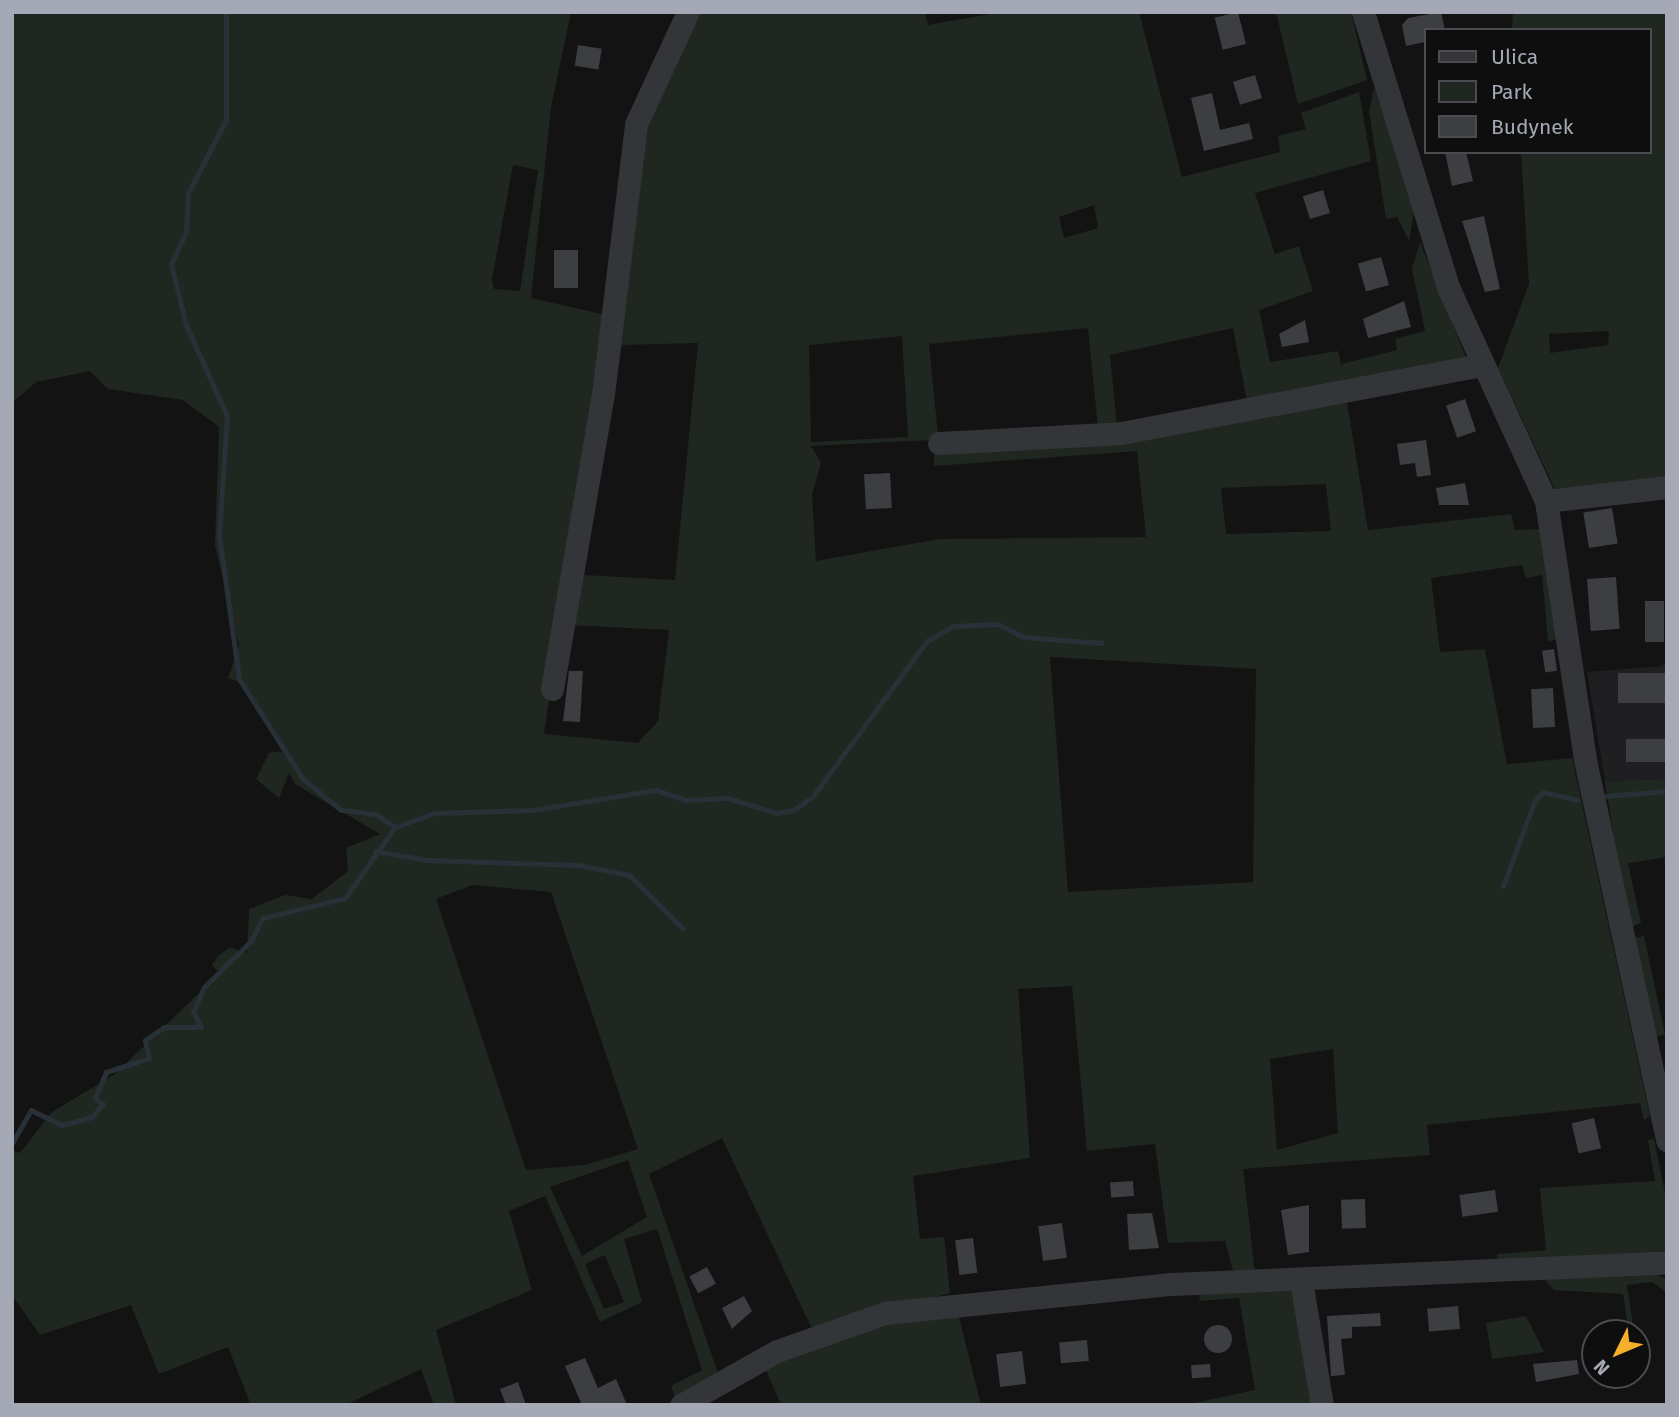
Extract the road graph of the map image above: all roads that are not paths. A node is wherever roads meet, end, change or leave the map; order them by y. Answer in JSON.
{"nodes":[{"id":1,"x":688,"y":12,"type":"edge"},
{"id":2,"x":1363,"y":12,"type":"edge"},
{"id":3,"x":1482,"y":365,"type":"junction"},
{"id":4,"x":939,"y":443,"type":"dead end"},
{"id":5,"x":1667,"y":486,"type":"edge"},
{"id":6,"x":1546,"y":501,"type":"junction"},
{"id":7,"x":552,"y":689,"type":"dead end"},
{"id":8,"x":1667,"y":1140,"type":"edge"},
{"id":9,"x":1667,"y":1262,"type":"edge"},
{"id":10,"x":1301,"y":1281,"type":"junction"},
{"id":11,"x":681,"y":1405,"type":"edge"},
{"id":12,"x":1322,"y":1405,"type":"edge"}],
"edges":[{"from":1,"to":7,"type":"street"},
{"from":2,"to":3,"type":"street"},
{"from":3,"to":4,"type":"street"},
{"from":3,"to":6,"type":"street"},
{"from":5,"to":6,"type":"street"},
{"from":6,"to":8,"type":"street"},
{"from":9,"to":10,"type":"street"},
{"from":10,"to":11,"type":"street"},
{"from":10,"to":12,"type":"street"}]}
